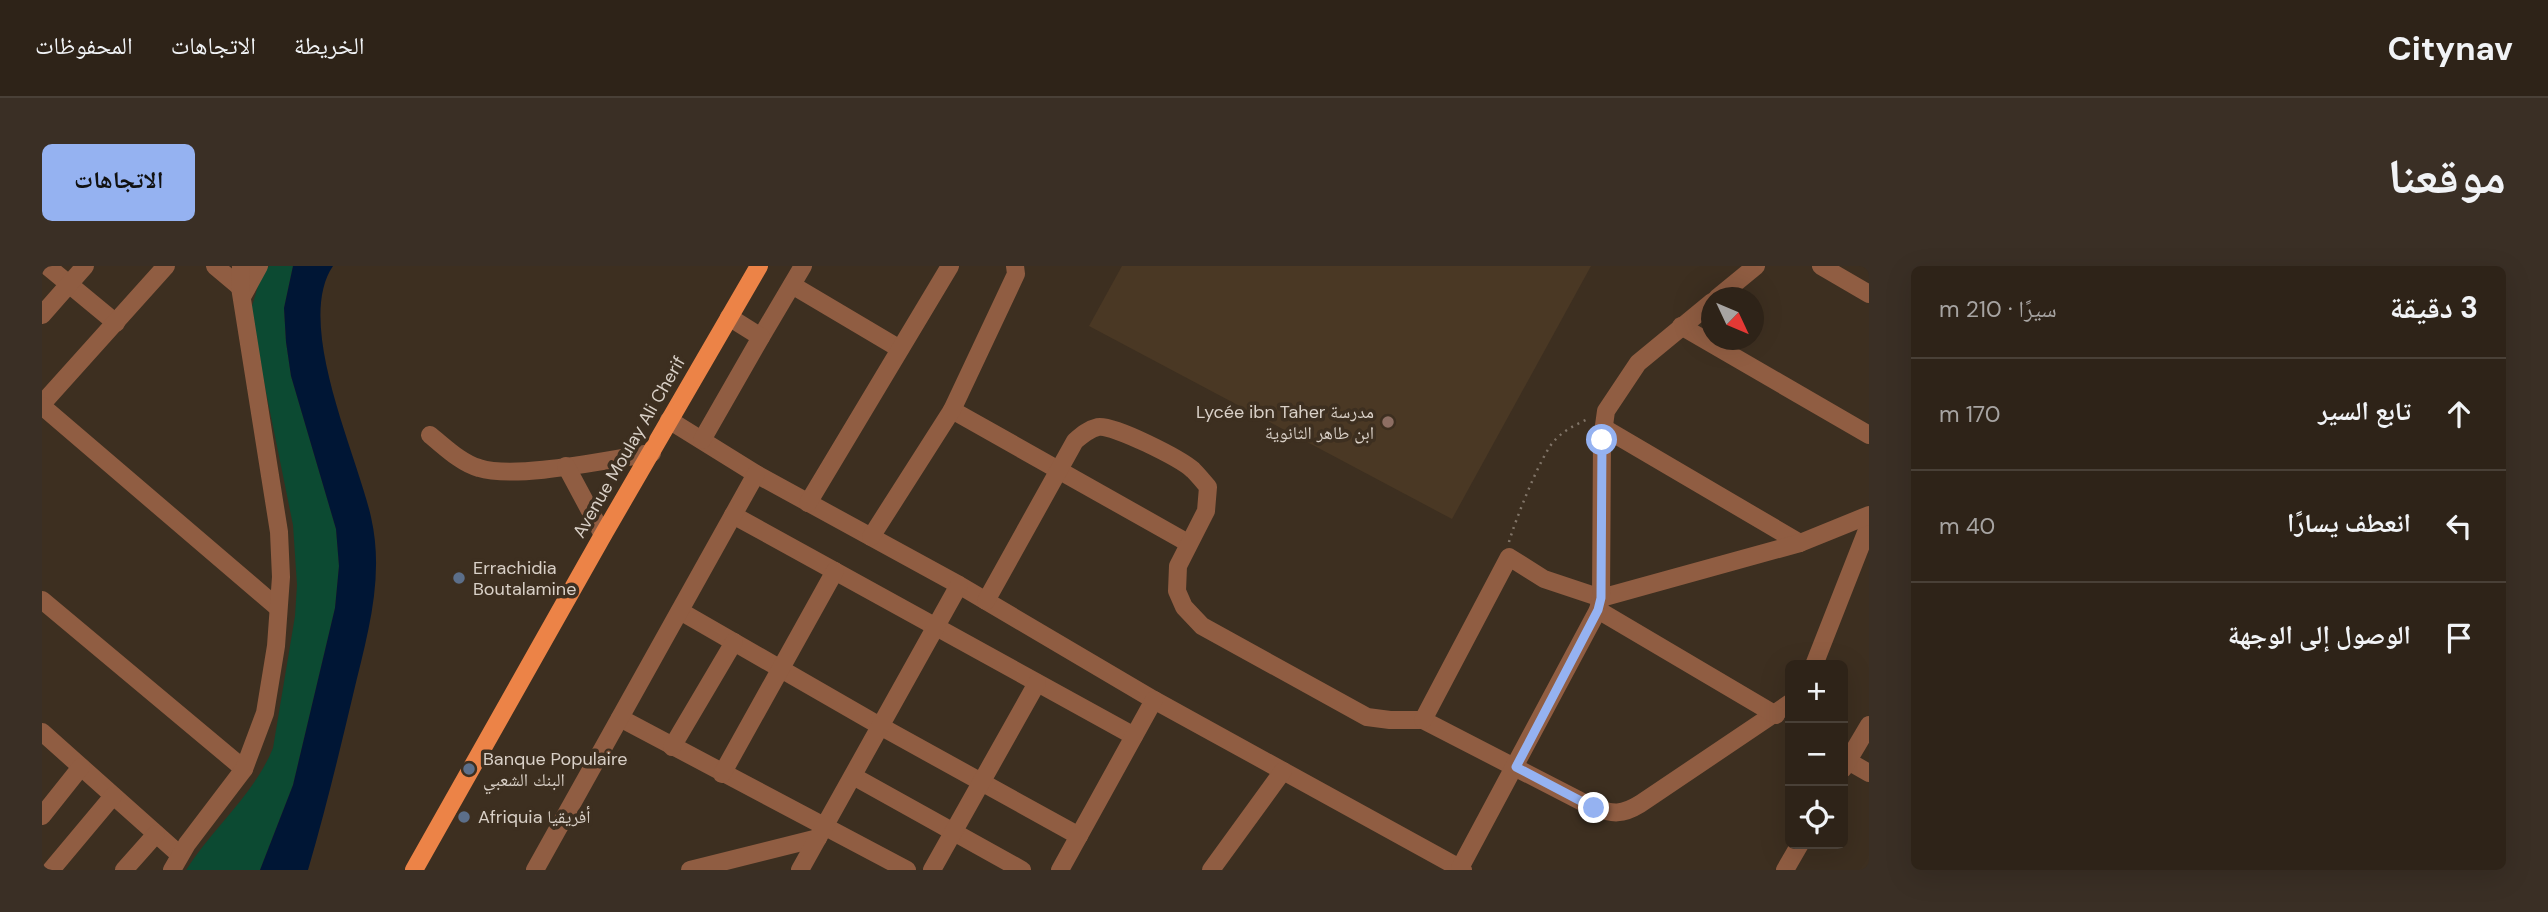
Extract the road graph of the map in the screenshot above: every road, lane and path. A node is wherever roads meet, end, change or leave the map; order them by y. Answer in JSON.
{"nodes":[{"id":1,"x":47,"y":266,"type":"edge"},
{"id":2,"x":85,"y":266,"type":"edge"},
{"id":3,"x":166,"y":266,"type":"edge"},
{"id":4,"x":215,"y":266,"type":"edge"},
{"id":5,"x":241,"y":266,"type":"edge"},
{"id":6,"x":259,"y":266,"type":"edge"},
{"id":7,"x":759,"y":266,"type":"edge"},
{"id":8,"x":803,"y":266,"type":"edge"},
{"id":9,"x":950,"y":266,"type":"edge"},
{"id":10,"x":1015,"y":266,"type":"edge"},
{"id":11,"x":1756,"y":266,"type":"edge"},
{"id":12,"x":1821,"y":266,"type":"edge"},
{"id":13,"x":69,"y":284,"type":"junction"},
{"id":14,"x":792,"y":285,"type":"junction"},
{"id":15,"x":1730,"y":287,"type":"edge"},
{"id":16,"x":241,"y":292,"type":"junction"},
{"id":17,"x":1869,"y":294,"type":"edge"},
{"id":18,"x":1701,"y":311,"type":"edge"},
{"id":19,"x":42,"y":315,"type":"edge"},
{"id":20,"x":729,"y":317,"type":"junction"},
{"id":21,"x":116,"y":323,"type":"junction"},
{"id":22,"x":1681,"y":326,"type":"junction"},
{"id":23,"x":761,"y":337,"type":"junction"},
{"id":24,"x":900,"y":349,"type":"junction"},
{"id":25,"x":42,"y":405,"type":"edge"},
{"id":26,"x":952,"y":410,"type":"junction"},
{"id":27,"x":1605,"y":419,"type":"junction"},
{"id":28,"x":669,"y":420,"type":"junction"},
{"id":29,"x":430,"y":435,"type":"dead end"},
{"id":30,"x":1869,"y":435,"type":"edge"},
{"id":31,"x":702,"y":440,"type":"junction"},
{"id":32,"x":652,"y":453,"type":"junction"},
{"id":33,"x":566,"y":466,"type":"junction"},
{"id":34,"x":1058,"y":468,"type":"junction"},
{"id":35,"x":756,"y":474,"type":"junction"},
{"id":36,"x":807,"y":503,"type":"junction"},
{"id":37,"x":733,"y":515,"type":"junction"},
{"id":38,"x":1869,"y":515,"type":"edge"},
{"id":39,"x":1869,"y":524,"type":"edge"},
{"id":40,"x":603,"y":535,"type":"junction"},
{"id":41,"x":871,"y":537,"type":"junction"},
{"id":42,"x":1188,"y":543,"type":"junction"},
{"id":43,"x":1800,"y":543,"type":"junction"},
{"id":44,"x":1509,"y":557,"type":"junction"},
{"id":45,"x":835,"y":571,"type":"junction"},
{"id":46,"x":959,"y":585,"type":"junction"},
{"id":47,"x":986,"y":601,"type":"junction"},
{"id":48,"x":43,"y":604,"type":"edge"},
{"id":49,"x":1600,"y":604,"type":"junction"},
{"id":50,"x":278,"y":608,"type":"junction"},
{"id":51,"x":680,"y":611,"type":"junction"},
{"id":52,"x":936,"y":627,"type":"junction"},
{"id":53,"x":734,"y":642,"type":"junction"},
{"id":54,"x":1816,"y":660,"type":"edge"},
{"id":55,"x":780,"y":669,"type":"junction"},
{"id":56,"x":1037,"y":682,"type":"junction"},
{"id":57,"x":1154,"y":699,"type":"junction"},
{"id":58,"x":1783,"y":709,"type":"edge"},
{"id":59,"x":620,"y":718,"type":"junction"},
{"id":60,"x":1423,"y":720,"type":"junction"},
{"id":61,"x":1869,"y":725,"type":"edge"},
{"id":62,"x":880,"y":726,"type":"junction"},
{"id":63,"x":42,"y":732,"type":"edge"},
{"id":64,"x":1134,"y":736,"type":"junction"},
{"id":65,"x":672,"y":747,"type":"junction"},
{"id":66,"x":1848,"y":760,"type":"edge"},
{"id":67,"x":1848,"y":766,"type":"edge"},
{"id":68,"x":81,"y":767,"type":"junction"},
{"id":69,"x":1516,"y":767,"type":"junction"},
{"id":70,"x":244,"y":769,"type":"junction"},
{"id":71,"x":1283,"y":771,"type":"junction"},
{"id":72,"x":1869,"y":773,"type":"edge"},
{"id":73,"x":722,"y":774,"type":"junction"},
{"id":74,"x":853,"y":776,"type":"junction"},
{"id":75,"x":982,"y":782,"type":"junction"},
{"id":76,"x":48,"y":796,"type":"edge"},
{"id":77,"x":113,"y":796,"type":"junction"},
{"id":78,"x":42,"y":816,"type":"edge"},
{"id":79,"x":953,"y":832,"type":"junction"},
{"id":80,"x":821,"y":833,"type":"junction"},
{"id":81,"x":156,"y":834,"type":"junction"},
{"id":82,"x":1079,"y":836,"type":"junction"},
{"id":83,"x":1797,"y":849,"type":"edge"},
{"id":84,"x":176,"y":862,"type":"edge"},
{"id":85,"x":51,"y":866,"type":"edge"},
{"id":86,"x":1462,"y":869,"type":"edge"},
{"id":87,"x":124,"y":870,"type":"edge"},
{"id":88,"x":414,"y":870,"type":"edge"},
{"id":89,"x":535,"y":870,"type":"edge"},
{"id":90,"x":690,"y":870,"type":"edge"},
{"id":91,"x":800,"y":870,"type":"edge"},
{"id":92,"x":907,"y":870,"type":"edge"},
{"id":93,"x":932,"y":870,"type":"edge"},
{"id":94,"x":1022,"y":870,"type":"edge"},
{"id":95,"x":1060,"y":870,"type":"edge"},
{"id":96,"x":1211,"y":870,"type":"edge"},
{"id":97,"x":1785,"y":870,"type":"edge"}],
"edges":[{"from":1,"to":13,"type":"street"},
{"from":2,"to":13,"type":"street"},
{"from":3,"to":21,"type":"street"},
{"from":4,"to":16,"type":"street"},
{"from":5,"to":16,"type":"street"},
{"from":6,"to":16,"type":"street"},
{"from":7,"to":20,"type":"main road","name":"Avenue Moulay Ali Cherif"},
{"from":8,"to":14,"type":"street"},
{"from":9,"to":24,"type":"street"},
{"from":10,"to":26,"type":"street"},
{"from":11,"to":15,"type":"street"},
{"from":12,"to":17,"type":"street"},
{"from":13,"to":19,"type":"street"},
{"from":13,"to":21,"type":"street"},
{"from":14,"to":23,"type":"street"},
{"from":14,"to":24,"type":"street"},
{"from":16,"to":50,"type":"street"},
{"from":18,"to":22,"type":"street"},
{"from":20,"to":23,"type":"street"},
{"from":20,"to":28,"type":"main road","name":"Avenue Moulay Ali Cherif"},
{"from":21,"to":25,"type":"street"},
{"from":22,"to":27,"type":"street"},
{"from":22,"to":30,"type":"street"},
{"from":23,"to":31,"type":"street"},
{"from":24,"to":36,"type":"street"},
{"from":25,"to":50,"type":"street"},
{"from":26,"to":34,"type":"street"},
{"from":26,"to":41,"type":"street"},
{"from":27,"to":43,"type":"street"},
{"from":27,"to":44,"type":"path"},
{"from":27,"to":49,"type":"street"},
{"from":28,"to":31,"type":"street"},
{"from":28,"to":32,"type":"main road","name":"Avenue Moulay Ali Cherif"},
{"from":29,"to":33,"type":"street"},
{"from":31,"to":35,"type":"street"},
{"from":32,"to":33,"type":"street"},
{"from":32,"to":40,"type":"main road","name":"Avenue Moulay Ali Cherif"},
{"from":33,"to":40,"type":"street"},
{"from":34,"to":42,"type":"street"},
{"from":34,"to":42,"type":"street"},
{"from":34,"to":47,"type":"street"},
{"from":35,"to":36,"type":"street"},
{"from":35,"to":37,"type":"street"},
{"from":36,"to":41,"type":"street"},
{"from":37,"to":45,"type":"street"},
{"from":37,"to":51,"type":"street"},
{"from":38,"to":43,"type":"street"},
{"from":39,"to":54,"type":"street"},
{"from":40,"to":88,"type":"main road","name":"Avenue Moulay Ali Cherif"},
{"from":41,"to":46,"type":"street"},
{"from":42,"to":60,"type":"street"},
{"from":43,"to":49,"type":"street"},
{"from":44,"to":49,"type":"street"},
{"from":44,"to":60,"type":"street"},
{"from":45,"to":52,"type":"street"},
{"from":45,"to":55,"type":"street"},
{"from":46,"to":47,"type":"street"},
{"from":46,"to":52,"type":"street"},
{"from":47,"to":57,"type":"street"},
{"from":48,"to":70,"type":"street"},
{"from":49,"to":58,"type":"street"},
{"from":49,"to":69,"type":"street"},
{"from":50,"to":70,"type":"street"},
{"from":51,"to":53,"type":"street"},
{"from":51,"to":59,"type":"street"},
{"from":52,"to":56,"type":"street"},
{"from":52,"to":62,"type":"street"},
{"from":53,"to":55,"type":"street"},
{"from":53,"to":65,"type":"street"},
{"from":55,"to":62,"type":"street"},
{"from":55,"to":73,"type":"street"},
{"from":56,"to":64,"type":"street"},
{"from":56,"to":75,"type":"street"},
{"from":57,"to":64,"type":"street"},
{"from":57,"to":71,"type":"street"},
{"from":58,"to":69,"type":"street"},
{"from":59,"to":65,"type":"street"},
{"from":59,"to":89,"type":"street"},
{"from":60,"to":69,"type":"street"},
{"from":61,"to":66,"type":"street"},
{"from":62,"to":74,"type":"street"},
{"from":62,"to":75,"type":"street"},
{"from":63,"to":68,"type":"street"},
{"from":64,"to":82,"type":"street"},
{"from":65,"to":73,"type":"street"},
{"from":67,"to":72,"type":"street"},
{"from":68,"to":76,"type":"street"},
{"from":68,"to":77,"type":"street"},
{"from":69,"to":86,"type":"street"},
{"from":70,"to":84,"type":"street"},
{"from":71,"to":86,"type":"street"},
{"from":71,"to":96,"type":"street"},
{"from":73,"to":80,"type":"street"},
{"from":74,"to":79,"type":"street"},
{"from":74,"to":80,"type":"street"},
{"from":75,"to":79,"type":"street"},
{"from":75,"to":82,"type":"street"},
{"from":76,"to":78,"type":"street"},
{"from":77,"to":81,"type":"street"},
{"from":77,"to":85,"type":"street"},
{"from":79,"to":93,"type":"street"},
{"from":79,"to":94,"type":"street"},
{"from":80,"to":90,"type":"street"},
{"from":80,"to":91,"type":"street"},
{"from":80,"to":92,"type":"street"},
{"from":81,"to":84,"type":"street"},
{"from":81,"to":87,"type":"street"},
{"from":82,"to":95,"type":"street"},
{"from":83,"to":97,"type":"street"}]}
